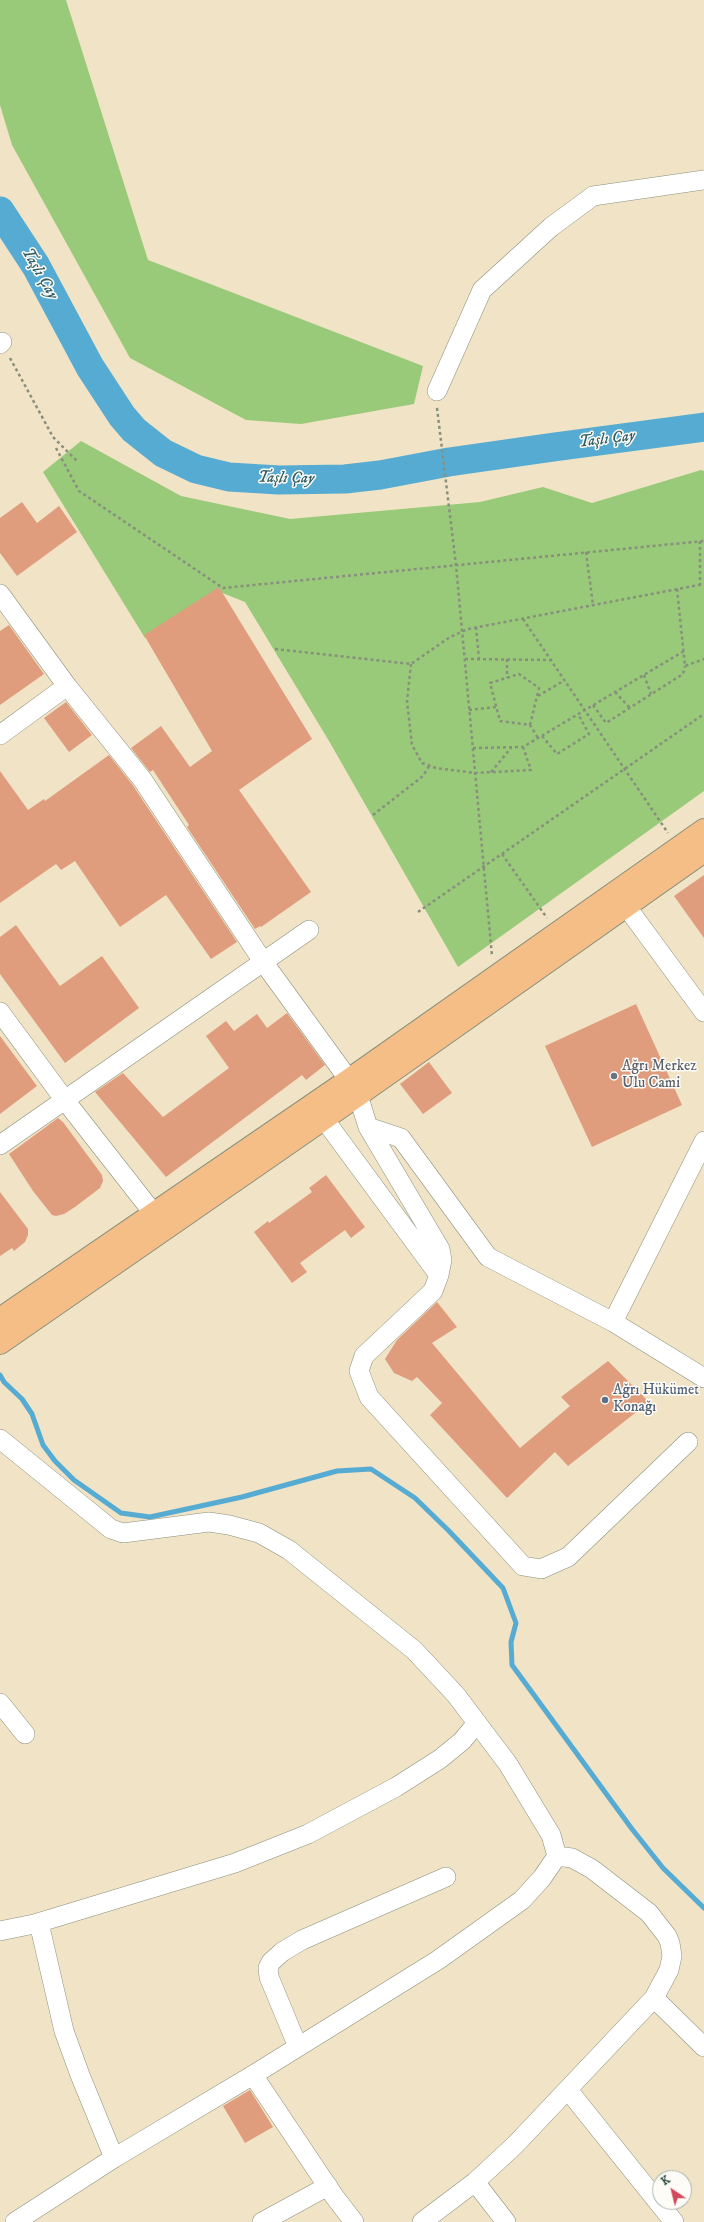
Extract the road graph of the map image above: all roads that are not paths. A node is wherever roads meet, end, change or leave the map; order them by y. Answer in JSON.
{"nodes":[{"id":1,"x":704,"y":180,"type":"edge"},
{"id":2,"x":437,"y":398,"type":"road end"},
{"id":3,"x":0,"y":594,"type":"edge"},
{"id":4,"x":67,"y":686,"type":"junction"},
{"id":5,"x":0,"y":736,"type":"edge"},
{"id":6,"x":704,"y":830,"type":"edge"},
{"id":7,"x":704,"y":851,"type":"edge"},
{"id":8,"x":626,"y":906,"type":"junction"},
{"id":9,"x":309,"y":930,"type":"dead end"},
{"id":10,"x":264,"y":963,"type":"junction"},
{"id":11,"x":704,"y":1012,"type":"edge"},
{"id":12,"x":2,"y":1019,"type":"edge"},
{"id":13,"x":354,"y":1087,"type":"junction"},
{"id":14,"x":64,"y":1099,"type":"junction"},
{"id":15,"x":324,"y":1119,"type":"junction"},
{"id":16,"x":368,"y":1127,"type":"junction"},
{"id":17,"x":704,"y":1141,"type":"edge"},
{"id":18,"x":0,"y":1145,"type":"edge"},
{"id":19,"x":154,"y":1214,"type":"junction"},
{"id":20,"x":440,"y":1275,"type":"junction"},
{"id":21,"x":11,"y":1319,"type":"edge"},
{"id":22,"x":613,"y":1322,"type":"junction"},
{"id":23,"x":0,"y":1343,"type":"edge"},
{"id":24,"x":704,"y":1378,"type":"edge"},
{"id":25,"x":0,"y":1439,"type":"edge"},
{"id":26,"x":688,"y":1442,"type":"dead end"},
{"id":27,"x":0,"y":1703,"type":"edge"},
{"id":28,"x":477,"y":1723,"type":"junction"},
{"id":29,"x":24,"y":1734,"type":"dead end"},
{"id":30,"x":557,"y":1856,"type":"junction"},
{"id":31,"x":446,"y":1877,"type":"dead end"},
{"id":32,"x":39,"y":1923,"type":"junction"},
{"id":33,"x":0,"y":1931,"type":"edge"},
{"id":34,"x":654,"y":1998,"type":"junction"},
{"id":35,"x":298,"y":2047,"type":"junction"},
{"id":36,"x":704,"y":2047,"type":"edge"},
{"id":37,"x":253,"y":2075,"type":"junction"},
{"id":38,"x":568,"y":2090,"type":"junction"},
{"id":39,"x":114,"y":2158,"type":"junction"},
{"id":40,"x":475,"y":2182,"type":"junction"},
{"id":41,"x":328,"y":2186,"type":"junction"},
{"id":42,"x":15,"y":2222,"type":"edge"},
{"id":43,"x":262,"y":2222,"type":"edge"},
{"id":44,"x":354,"y":2222,"type":"edge"},
{"id":45,"x":422,"y":2222,"type":"edge"},
{"id":46,"x":506,"y":2222,"type":"edge"},
{"id":47,"x":674,"y":2222,"type":"edge"}],
"edges":[{"from":1,"to":2,"type":"street"},
{"from":3,"to":4,"type":"street"},
{"from":4,"to":5,"type":"street"},
{"from":4,"to":10,"type":"street"},
{"from":6,"to":13,"type":"main road"},
{"from":7,"to":8,"type":"main road"},
{"from":8,"to":11,"type":"street"},
{"from":8,"to":13,"type":"main road"},
{"from":9,"to":10,"type":"street"},
{"from":10,"to":13,"type":"street"},
{"from":10,"to":14,"type":"street"},
{"from":12,"to":14,"type":"street"},
{"from":13,"to":15,"type":"main road"},
{"from":13,"to":16,"type":"street"},
{"from":13,"to":19,"type":"main road"},
{"from":14,"to":18,"type":"street"},
{"from":14,"to":19,"type":"street"},
{"from":15,"to":20,"type":"street"},
{"from":15,"to":21,"type":"main road"},
{"from":16,"to":20,"type":"street"},
{"from":16,"to":22,"type":"street"},
{"from":17,"to":22,"type":"street"},
{"from":19,"to":21,"type":"main road"},
{"from":20,"to":26,"type":"street"},
{"from":21,"to":23,"type":"main road"},
{"from":22,"to":24,"type":"street"},
{"from":25,"to":28,"type":"street"},
{"from":27,"to":29,"type":"street"},
{"from":28,"to":30,"type":"street"},
{"from":28,"to":32,"type":"street"},
{"from":30,"to":34,"type":"street"},
{"from":30,"to":35,"type":"street"},
{"from":31,"to":35,"type":"street"},
{"from":32,"to":33,"type":"street"},
{"from":32,"to":39,"type":"street"},
{"from":34,"to":36,"type":"street"},
{"from":34,"to":38,"type":"street"},
{"from":35,"to":37,"type":"street"},
{"from":37,"to":39,"type":"street"},
{"from":37,"to":41,"type":"street"},
{"from":38,"to":40,"type":"street"},
{"from":38,"to":47,"type":"street"},
{"from":39,"to":42,"type":"street"},
{"from":40,"to":45,"type":"street"},
{"from":40,"to":46,"type":"street"},
{"from":41,"to":43,"type":"street"},
{"from":41,"to":44,"type":"street"}]}
